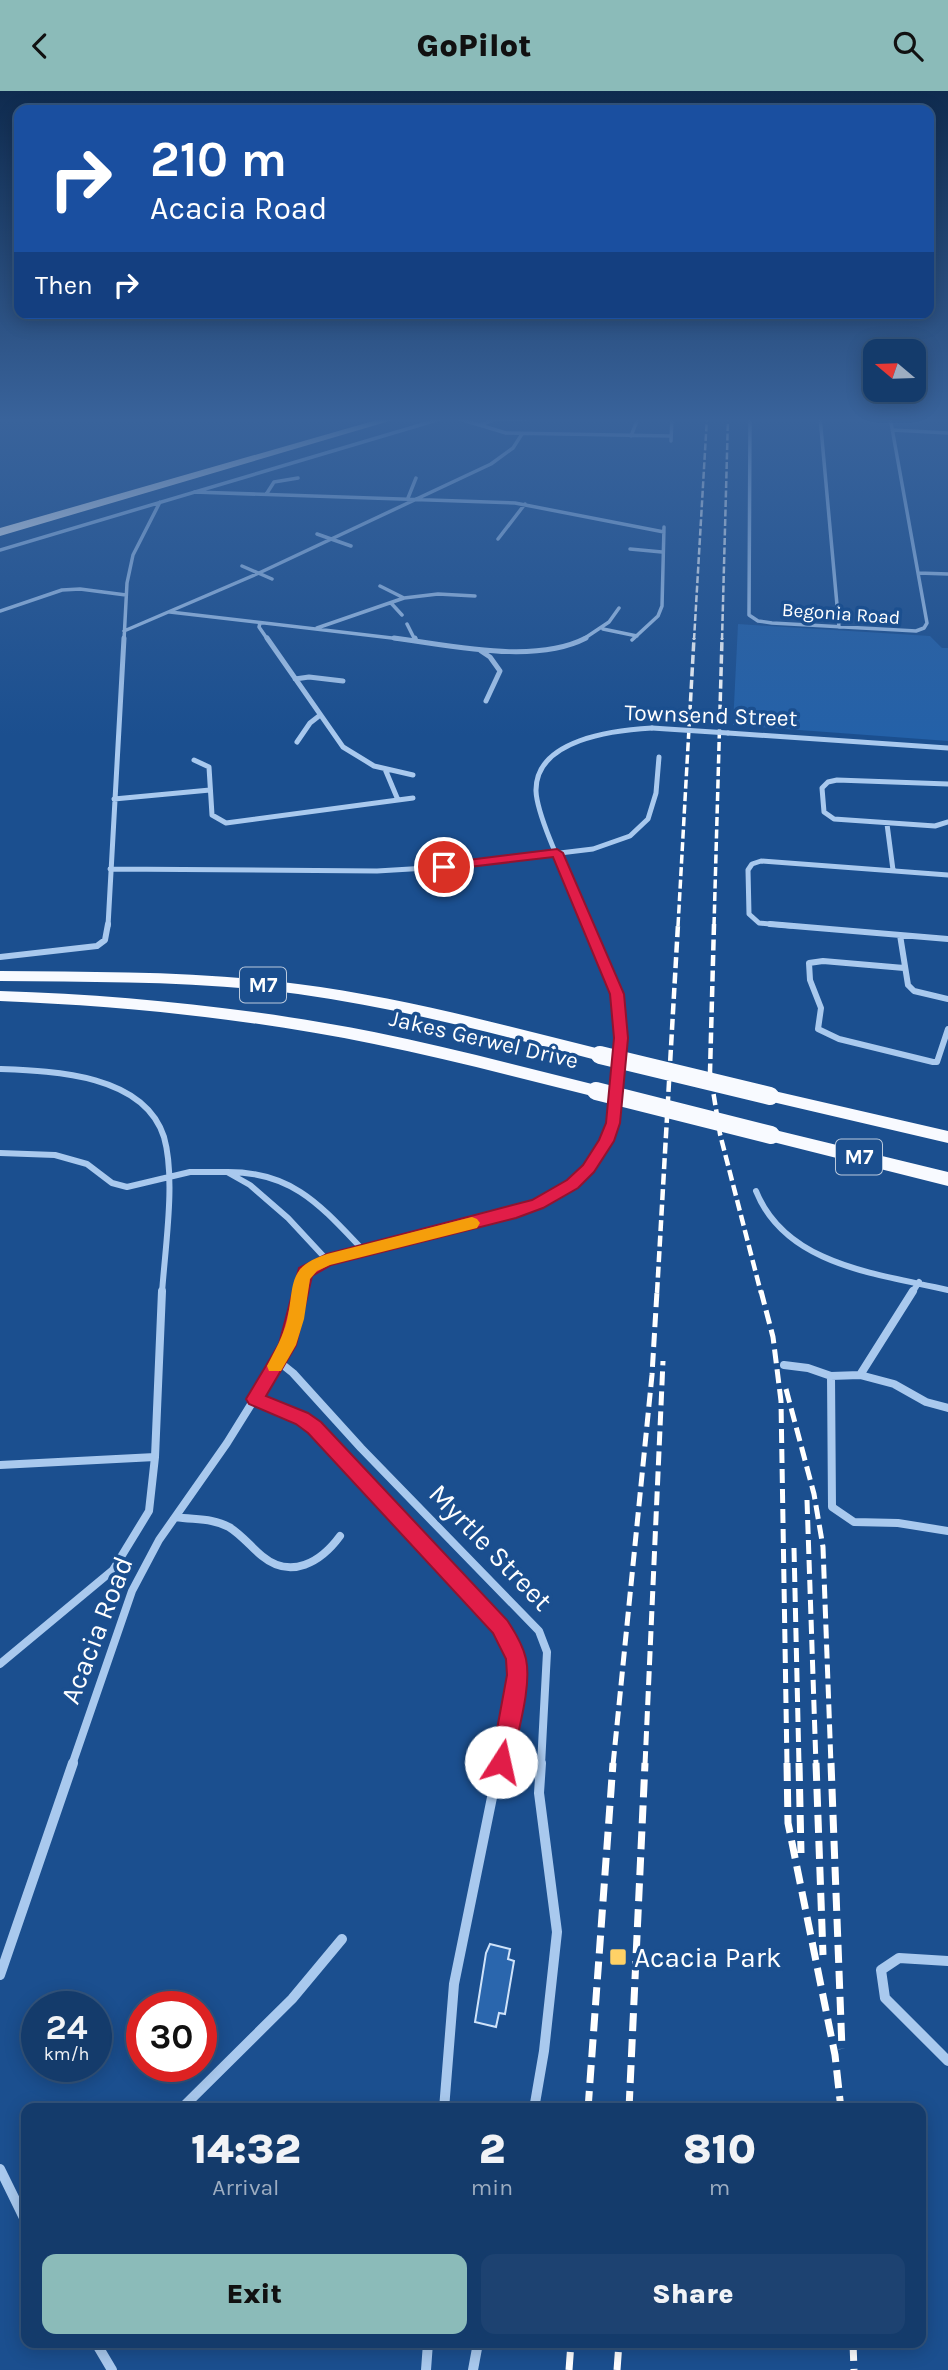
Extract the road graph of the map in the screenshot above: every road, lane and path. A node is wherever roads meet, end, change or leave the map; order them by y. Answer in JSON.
{"nodes":[{"id":1,"x":33,"y":523,"type":"edge"},
{"id":2,"x":89,"y":523,"type":"edge"},
{"id":3,"x":149,"y":523,"type":"edge"},
{"id":4,"x":365,"y":523,"type":"edge"},
{"id":5,"x":510,"y":523,"type":"edge"},
{"id":6,"x":633,"y":523,"type":"edge"},
{"id":7,"x":749,"y":523,"type":"edge"},
{"id":8,"x":830,"y":523,"type":"edge"},
{"id":9,"x":909,"y":523,"type":"edge"},
{"id":10,"x":0,"y":533,"type":"edge"},
{"id":11,"x":317,"y":534,"type":"dead end"},
{"id":12,"x":332,"y":539,"type":"junction"},
{"id":13,"x":498,"y":539,"type":"dead end"},
{"id":14,"x":351,"y":546,"type":"dead end"},
{"id":15,"x":630,"y":549,"type":"dead end"},
{"id":16,"x":0,"y":550,"type":"edge"},
{"id":17,"x":662,"y":552,"type":"junction"},
{"id":18,"x":242,"y":566,"type":"dead end"},
{"id":19,"x":259,"y":573,"type":"junction"},
{"id":20,"x":918,"y":573,"type":"junction"},
{"id":21,"x":948,"y":574,"type":"edge"},
{"id":22,"x":272,"y":579,"type":"dead end"},
{"id":23,"x":380,"y":586,"type":"dead end"},
{"id":24,"x":126,"y":595,"type":"junction"},
{"id":25,"x":475,"y":596,"type":"dead end"},
{"id":26,"x":404,"y":599,"type":"junction"},
{"id":27,"x":391,"y":603,"type":"junction"},
{"id":28,"x":619,"y":608,"type":"dead end"},
{"id":29,"x":0,"y":611,"type":"edge"},
{"id":30,"x":170,"y":612,"type":"junction"},
{"id":31,"x":402,"y":615,"type":"dead end"},
{"id":32,"x":260,"y":623,"type":"junction"},
{"id":33,"x":407,"y":624,"type":"dead end"},
{"id":34,"x":839,"y":627,"type":"junction"},
{"id":35,"x":602,"y":628,"type":"junction"},
{"id":36,"x":313,"y":629,"type":"junction"},
{"id":37,"x":124,"y":631,"type":"junction"},
{"id":38,"x":416,"y":641,"type":"junction"},
{"id":39,"x":474,"y":647,"type":"junction"},
{"id":40,"x":295,"y":679,"type":"junction"},
{"id":41,"x":343,"y":681,"type":"dead end"},
{"id":42,"x":486,"y":701,"type":"dead end"},
{"id":43,"x":320,"y":716,"type":"junction"},
{"id":44,"x":297,"y":742,"type":"dead end"},
{"id":45,"x":948,"y":748,"type":"edge"},
{"id":46,"x":660,"y":757,"type":"dead end"},
{"id":47,"x":194,"y":760,"type":"dead end"},
{"id":48,"x":385,"y":769,"type":"junction"},
{"id":49,"x":413,"y":775,"type":"dead end"},
{"id":50,"x":948,"y":784,"type":"edge"},
{"id":51,"x":210,"y":790,"type":"junction"},
{"id":52,"x":412,"y":798,"type":"dead end"},
{"id":53,"x":114,"y":799,"type":"junction"},
{"id":54,"x":398,"y":800,"type":"junction"},
{"id":55,"x":948,"y":822,"type":"edge"},
{"id":56,"x":887,"y":824,"type":"junction"},
{"id":57,"x":557,"y":853,"type":"junction"},
{"id":58,"x":110,"y":869,"type":"junction"},
{"id":59,"x":893,"y":870,"type":"junction"},
{"id":60,"x":948,"y":875,"type":"edge"},
{"id":61,"x":900,"y":935,"type":"junction"},
{"id":62,"x":948,"y":939,"type":"edge"},
{"id":63,"x":0,"y":957,"type":"edge"},
{"id":64,"x":904,"y":968,"type":"junction"},
{"id":65,"x":0,"y":976,"type":"edge"},
{"id":66,"x":0,"y":996,"type":"edge"},
{"id":67,"x":948,"y":999,"type":"edge"},
{"id":68,"x":948,"y":1029,"type":"edge"},
{"id":69,"x":0,"y":1069,"type":"edge"},
{"id":70,"x":948,"y":1137,"type":"edge"},
{"id":71,"x":0,"y":1153,"type":"edge"},
{"id":72,"x":227,"y":1173,"type":"junction"},
{"id":73,"x":169,"y":1178,"type":"junction"},
{"id":74,"x":948,"y":1179,"type":"edge"},
{"id":75,"x":756,"y":1191,"type":"dead end"},
{"id":76,"x":363,"y":1250,"type":"junction"},
{"id":77,"x":327,"y":1260,"type":"junction"},
{"id":78,"x":919,"y":1282,"type":"junction"},
{"id":79,"x":948,"y":1290,"type":"edge"},
{"id":80,"x":278,"y":1361,"type":"junction"},
{"id":81,"x":784,"y":1365,"type":"dead end"},
{"id":82,"x":860,"y":1375,"type":"junction"},
{"id":83,"x":831,"y":1376,"type":"junction"},
{"id":84,"x":255,"y":1399,"type":"junction"},
{"id":85,"x":948,"y":1408,"type":"edge"},
{"id":86,"x":155,"y":1457,"type":"junction"},
{"id":87,"x":0,"y":1465,"type":"edge"},
{"id":88,"x":176,"y":1517,"type":"junction"},
{"id":89,"x":948,"y":1531,"type":"edge"},
{"id":90,"x":340,"y":1535,"type":"dead end"},
{"id":91,"x":0,"y":1664,"type":"edge"},
{"id":92,"x":342,"y":1939,"type":"dead end"},
{"id":93,"x":948,"y":1961,"type":"edge"},
{"id":94,"x":0,"y":1975,"type":"edge"},
{"id":95,"x":948,"y":2061,"type":"edge"},
{"id":96,"x":187,"y":2103,"type":"edge"},
{"id":97,"x":444,"y":2103,"type":"edge"},
{"id":98,"x":535,"y":2103,"type":"edge"},
{"id":99,"x":0,"y":2169,"type":"edge"},
{"id":100,"x":21,"y":2212,"type":"edge"},
{"id":101,"x":99,"y":2348,"type":"edge"},
{"id":102,"x":428,"y":2348,"type":"edge"},
{"id":103,"x":477,"y":2348,"type":"edge"},
{"id":104,"x":112,"y":2370,"type":"edge"},
{"id":105,"x":426,"y":2370,"type":"edge"},
{"id":106,"x":473,"y":2370,"type":"edge"}],
"edges":[{"from":1,"to":10,"type":"highway"},
{"from":2,"to":16,"type":"street"},
{"from":3,"to":24,"type":"street"},
{"from":4,"to":12,"type":"street"},
{"from":5,"to":13,"type":"street"},
{"from":6,"to":17,"type":"street"},
{"from":7,"to":34,"type":"street","name":"Begonia Road"},
{"from":8,"to":34,"type":"street"},
{"from":9,"to":20,"type":"street"},
{"from":11,"to":12,"type":"street"},
{"from":12,"to":14,"type":"street"},
{"from":12,"to":19,"type":"street"},
{"from":15,"to":17,"type":"street"},
{"from":17,"to":35,"type":"street"},
{"from":18,"to":19,"type":"street"},
{"from":19,"to":22,"type":"street"},
{"from":19,"to":30,"type":"street"},
{"from":20,"to":21,"type":"street"},
{"from":20,"to":34,"type":"street","name":"Begonia Road"},
{"from":23,"to":26,"type":"street"},
{"from":24,"to":29,"type":"street"},
{"from":24,"to":37,"type":"street"},
{"from":25,"to":26,"type":"street"},
{"from":26,"to":27,"type":"street"},
{"from":27,"to":31,"type":"street"},
{"from":27,"to":36,"type":"street"},
{"from":28,"to":35,"type":"street"},
{"from":30,"to":32,"type":"street"},
{"from":30,"to":37,"type":"street"},
{"from":32,"to":36,"type":"street"},
{"from":32,"to":40,"type":"street"},
{"from":33,"to":38,"type":"street"},
{"from":35,"to":39,"type":"street"},
{"from":36,"to":38,"type":"street"},
{"from":37,"to":53,"type":"street"},
{"from":38,"to":39,"type":"street"},
{"from":39,"to":42,"type":"street"},
{"from":40,"to":41,"type":"street"},
{"from":40,"to":43,"type":"street"},
{"from":43,"to":44,"type":"street"},
{"from":43,"to":48,"type":"street"},
{"from":45,"to":57,"type":"street","name":"Townsend Street","bridge":true},
{"from":46,"to":57,"type":"street"},
{"from":47,"to":51,"type":"street"},
{"from":48,"to":49,"type":"street"},
{"from":48,"to":54,"type":"street"},
{"from":50,"to":56,"type":"street"},
{"from":51,"to":53,"type":"street"},
{"from":51,"to":54,"type":"street"},
{"from":52,"to":54,"type":"street"},
{"from":53,"to":58,"type":"street"},
{"from":55,"to":56,"type":"street"},
{"from":56,"to":59,"type":"street"},
{"from":57,"to":58,"type":"street"},
{"from":57,"to":76,"type":"street","name":"Townsend Street"},
{"from":58,"to":63,"type":"street"},
{"from":59,"to":60,"type":"street"},
{"from":59,"to":61,"type":"street"},
{"from":61,"to":62,"type":"street"},
{"from":61,"to":64,"type":"street"},
{"from":64,"to":67,"type":"street"},
{"from":64,"to":68,"type":"street"},
{"from":65,"to":70,"type":"highway","name":"Jakes Gerwel Drive","number":"M7","bridge":true},
{"from":66,"to":74,"type":"highway","name":"Jakes Gerwel Drive","number":"M7","bridge":true},
{"from":69,"to":73,"type":"street"},
{"from":71,"to":73,"type":"street"},
{"from":72,"to":73,"type":"street"},
{"from":72,"to":76,"type":"street"},
{"from":72,"to":77,"type":"street"},
{"from":73,"to":86,"type":"street"},
{"from":75,"to":78,"type":"street"},
{"from":76,"to":77,"type":"street","name":"Townsend Street"},
{"from":77,"to":80,"type":"street","name":"Acacia Road"},
{"from":78,"to":79,"type":"street"},
{"from":78,"to":82,"type":"street"},
{"from":80,"to":84,"type":"street","name":"Acacia Road"},
{"from":80,"to":98,"type":"street","name":"Myrtle Street"},
{"from":81,"to":83,"type":"street"},
{"from":82,"to":83,"type":"street"},
{"from":82,"to":85,"type":"street"},
{"from":83,"to":89,"type":"street"},
{"from":84,"to":88,"type":"street","name":"Acacia Road"},
{"from":84,"to":97,"type":"street"},
{"from":86,"to":87,"type":"street"},
{"from":86,"to":91,"type":"street"},
{"from":88,"to":90,"type":"street"},
{"from":88,"to":94,"type":"street","name":"Acacia Road"},
{"from":92,"to":96,"type":"street"},
{"from":93,"to":95,"type":"street"},
{"from":99,"to":100,"type":"street"},
{"from":101,"to":104,"type":"street"},
{"from":102,"to":105,"type":"street"},
{"from":103,"to":106,"type":"street"}]}
